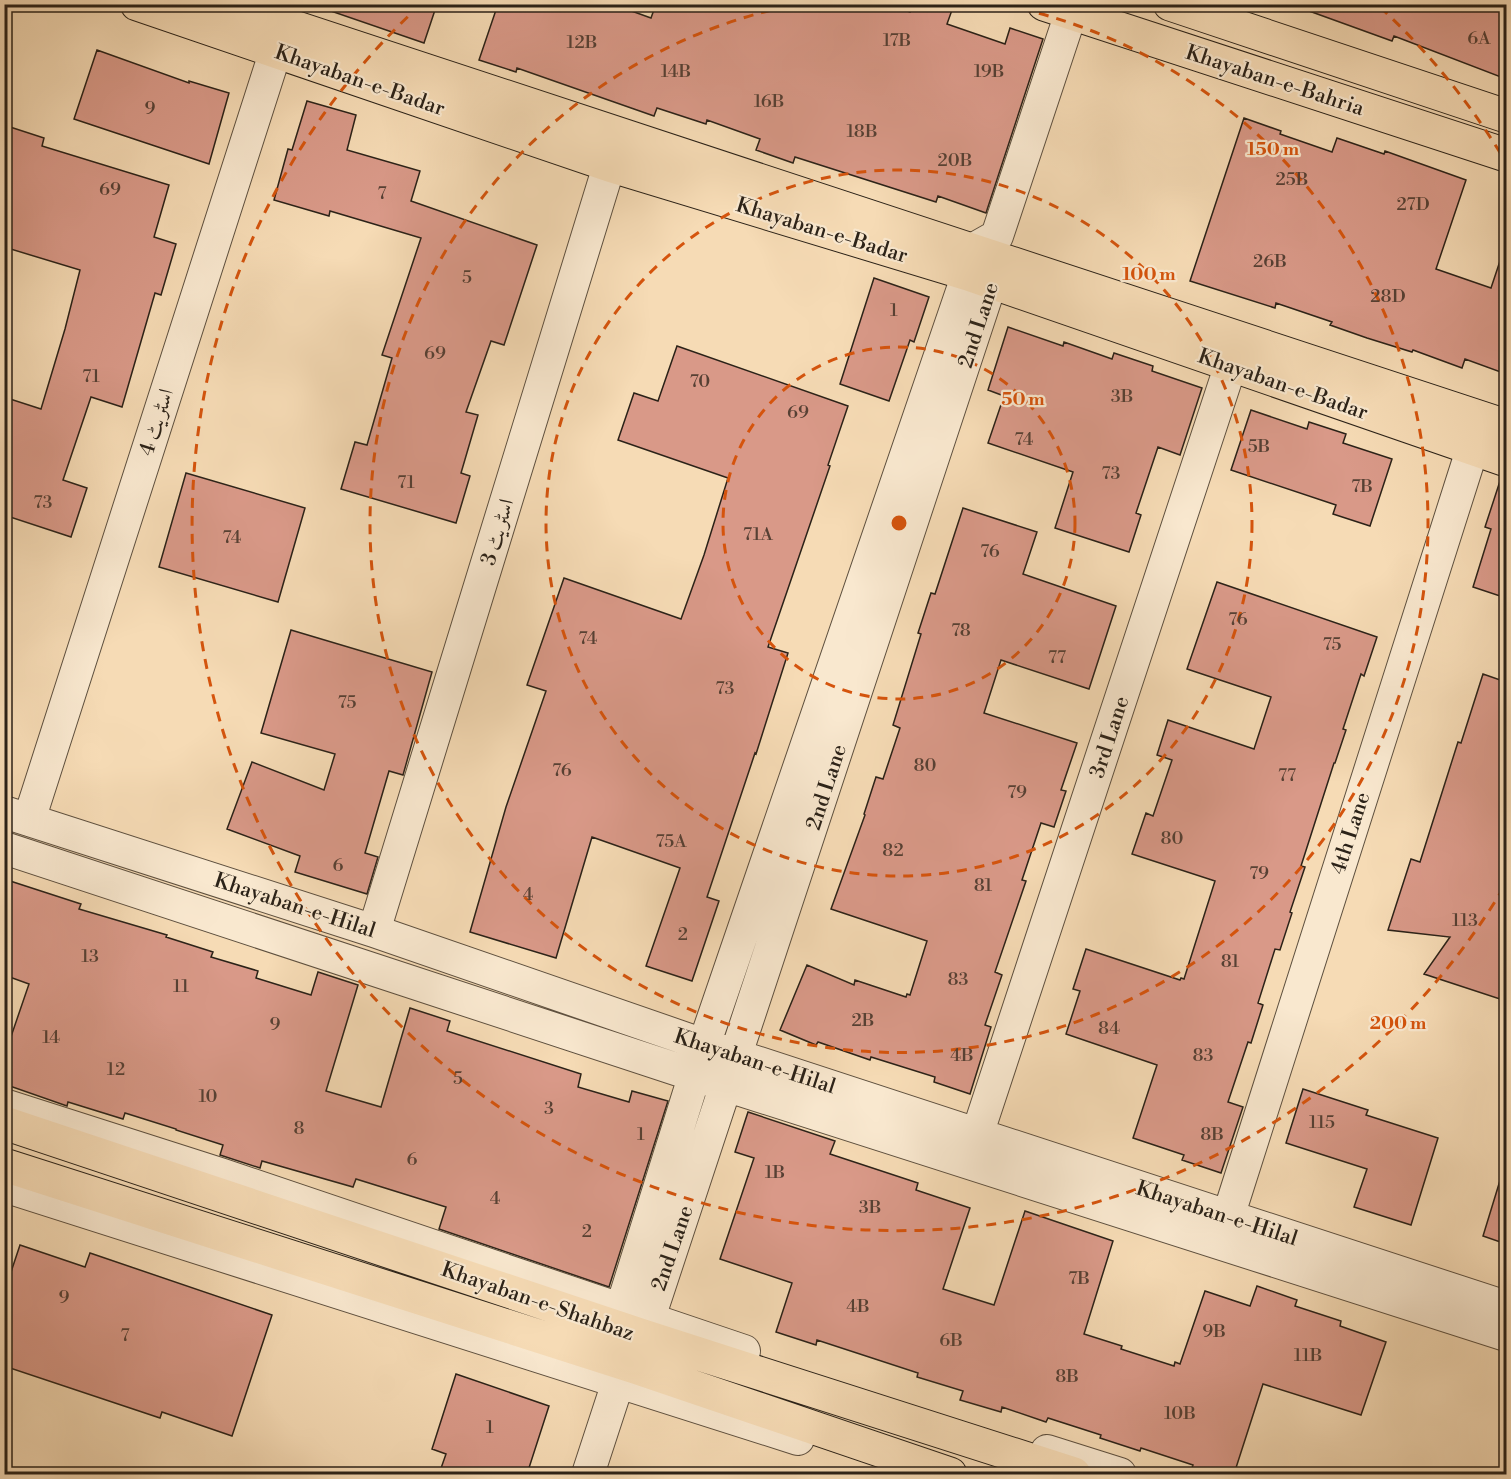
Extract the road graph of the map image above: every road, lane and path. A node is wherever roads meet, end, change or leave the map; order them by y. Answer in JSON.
{"nodes":[{"id":1,"x":136,"y":4,"type":"edge"},
{"id":2,"x":224,"y":4,"type":"edge"},
{"id":3,"x":1170,"y":4,"type":"edge"},
{"id":4,"x":1058,"y":9,"type":"edge"},
{"id":5,"x":280,"y":38,"type":"junction"},
{"id":6,"x":1500,"y":114,"type":"edge"},
{"id":7,"x":619,"y":134,"type":"junction"},
{"id":8,"x":1495,"y":151,"type":"edge"},
{"id":9,"x":609,"y":165,"type":"junction"},
{"id":10,"x":986,"y":260,"type":"junction"},
{"id":11,"x":1236,"y":352,"type":"junction"},
{"id":12,"x":1506,"y":426,"type":"edge"},
{"id":13,"x":1472,"y":450,"type":"junction"},
{"id":14,"x":1506,"y":460,"type":"edge"},
{"id":15,"x":17,"y":816,"type":"edge"},
{"id":16,"x":69,"y":832,"type":"junction"},
{"id":17,"x":4,"y":848,"type":"edge"},
{"id":18,"x":58,"y":866,"type":"junction"},
{"id":19,"x":374,"y":931,"type":"junction"},
{"id":20,"x":704,"y":1045,"type":"junction"},
{"id":21,"x":737,"y":1055,"type":"junction"},
{"id":22,"x":694,"y":1075,"type":"junction"},
{"id":23,"x":727,"y":1084,"type":"junction"},
{"id":24,"x":4,"y":1105,"type":"edge"},
{"id":25,"x":4,"y":1123,"type":"edge"},
{"id":26,"x":978,"y":1135,"type":"junction"},
{"id":27,"x":4,"y":1165,"type":"edge"},
{"id":28,"x":4,"y":1186,"type":"edge"},
{"id":29,"x":1228,"y":1217,"type":"junction"},
{"id":30,"x":1506,"y":1307,"type":"edge"},
{"id":31,"x":632,"y":1323,"type":"junction"},
{"id":32,"x":1506,"y":1335,"type":"edge"},
{"id":33,"x":621,"y":1372,"type":"junction"},
{"id":34,"x":588,"y":1474,"type":"edge"},
{"id":35,"x":908,"y":1474,"type":"edge"},
{"id":36,"x":950,"y":1474,"type":"edge"},
{"id":37,"x":1074,"y":1474,"type":"edge"},
{"id":38,"x":1120,"y":1474,"type":"edge"}],
"edges":[{"from":1,"to":5,"type":"main road","name":"Khayaban-e-Badar"},
{"from":2,"to":5,"type":"main road","name":"Khayaban-e-Badar"},
{"from":3,"to":6,"type":"main road","name":"Khayaban-e-Bahria"},
{"from":4,"to":8,"type":"main road","name":"Khayaban-e-Bahria"},
{"from":4,"to":10,"type":"street"},
{"from":5,"to":7,"type":"main road","name":"Khayaban-e-Badar"},
{"from":5,"to":9,"type":"main road","name":"Khayaban-e-Badar"},
{"from":5,"to":15,"type":"street","name":"اسٹریٹ 4"},
{"from":6,"to":8,"type":"main road"},
{"from":7,"to":9,"type":"street","name":"اسٹریٹ 3"},
{"from":7,"to":10,"type":"main road","name":"Khayaban-e-Badar"},
{"from":9,"to":10,"type":"main road","name":"Khayaban-e-Badar"},
{"from":9,"to":19,"type":"street","name":"اسٹریٹ 3"},
{"from":10,"to":11,"type":"main road","name":"Khayaban-e-Badar"},
{"from":10,"to":20,"type":"street"},
{"from":10,"to":21,"type":"street","name":"2nd Lane"},
{"from":11,"to":12,"type":"main road","name":"Khayaban-e-Badar"},
{"from":11,"to":13,"type":"main road","name":"Khayaban-e-Badar"},
{"from":11,"to":26,"type":"street","name":"3rd Lane"},
{"from":13,"to":14,"type":"main road","name":"Khayaban-e-Badar"},
{"from":13,"to":29,"type":"street","name":"4th Lane"},
{"from":15,"to":16,"type":"street","name":"Khayaban-e-Hilal"},
{"from":16,"to":18,"type":"street"},
{"from":16,"to":19,"type":"street","name":"Khayaban-e-Hilal"},
{"from":17,"to":18,"type":"street"},
{"from":18,"to":22,"type":"street"},
{"from":19,"to":20,"type":"street","name":"Khayaban-e-Hilal"},
{"from":20,"to":21,"type":"street","name":"Khayaban-e-Hilal"},
{"from":20,"to":22,"type":"street"},
{"from":21,"to":23,"type":"street","name":"2nd Lane"},
{"from":21,"to":26,"type":"street","name":"Khayaban-e-Hilal"},
{"from":22,"to":23,"type":"street"},
{"from":22,"to":31,"type":"street"},
{"from":23,"to":31,"type":"street","name":"2nd Lane"},
{"from":23,"to":32,"type":"street"},
{"from":24,"to":31,"type":"street"},
{"from":25,"to":31,"type":"main road","name":"Khayaban-e-Shahbaz"},
{"from":26,"to":29,"type":"street","name":"Khayaban-e-Hilal"},
{"from":27,"to":33,"type":"main road","name":"Khayaban-e-Shahbaz"},
{"from":28,"to":33,"type":"street"},
{"from":29,"to":30,"type":"street","name":"Khayaban-e-Hilal"},
{"from":31,"to":37,"type":"main road","name":"Khayaban-e-Shahbaz"},
{"from":31,"to":38,"type":"street"},
{"from":33,"to":34,"type":"street"},
{"from":33,"to":35,"type":"street"},
{"from":33,"to":36,"type":"main road","name":"Khayaban-e-Shahbaz"}]}
